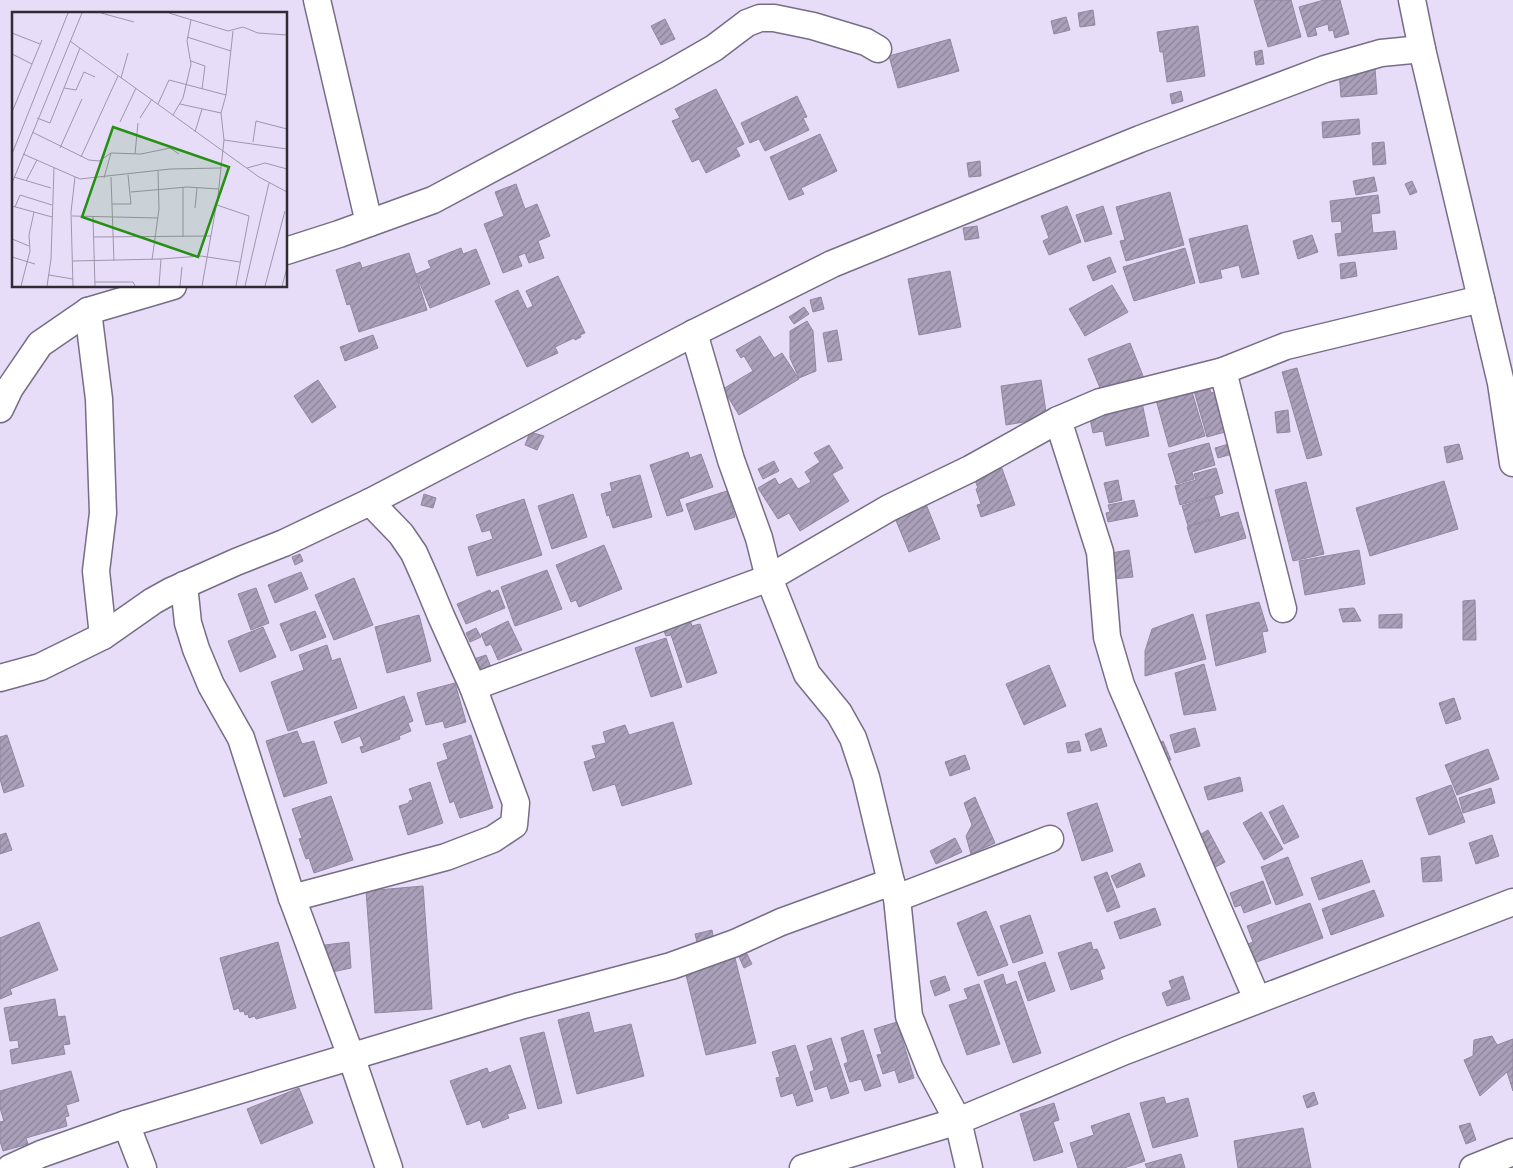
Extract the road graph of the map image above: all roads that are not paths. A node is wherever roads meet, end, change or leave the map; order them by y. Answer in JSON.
{"nodes":[{"id":1,"x":317,"y":0,"type":"edge"},
{"id":2,"x":1412,"y":0,"type":"edge"},
{"id":3,"x":878,"y":49,"type":"dead end"},
{"id":4,"x":1422,"y":49,"type":"junction"},
{"id":5,"x":369,"y":223,"type":"junction"},
{"id":6,"x":288,"y":249,"type":"edge"},
{"id":7,"x":166,"y":288,"type":"edge"},
{"id":8,"x":1481,"y":299,"type":"junction"},
{"id":9,"x":88,"y":312,"type":"junction"},
{"id":10,"x":694,"y":333,"type":"junction"},
{"id":11,"x":1223,"y":371,"type":"junction"},
{"id":12,"x":0,"y":409,"type":"edge"},
{"id":13,"x":1058,"y":420,"type":"junction"},
{"id":14,"x":1513,"y":463,"type":"edge"},
{"id":15,"x":370,"y":502,"type":"junction"},
{"id":16,"x":769,"y":578,"type":"junction"},
{"id":17,"x":184,"y":586,"type":"junction"},
{"id":18,"x":1283,"y":609,"type":"dead end"},
{"id":19,"x":103,"y":636,"type":"junction"},
{"id":20,"x":0,"y":678,"type":"edge"},
{"id":21,"x":474,"y":687,"type":"junction"},
{"id":22,"x":1050,"y":838,"type":"dead end"},
{"id":23,"x":894,"y":890,"type":"junction"},
{"id":24,"x":292,"y":898,"type":"junction"},
{"id":25,"x":1513,"y":902,"type":"edge"},
{"id":26,"x":1257,"y":999,"type":"junction"},
{"id":27,"x":351,"y":1056,"type":"junction"},
{"id":28,"x":958,"y":1122,"type":"junction"},
{"id":29,"x":126,"y":1124,"type":"junction"},
{"id":30,"x":1513,"y":1152,"type":"edge"},
{"id":31,"x":10,"y":1168,"type":"edge"},
{"id":32,"x":143,"y":1168,"type":"edge"},
{"id":33,"x":388,"y":1168,"type":"edge"},
{"id":34,"x":803,"y":1168,"type":"edge"},
{"id":35,"x":969,"y":1168,"type":"edge"},
{"id":36,"x":1473,"y":1168,"type":"edge"}],
"edges":[{"from":1,"to":5,"type":"street"},
{"from":2,"to":4,"type":"street"},
{"from":3,"to":5,"type":"street"},
{"from":4,"to":8,"type":"street"},
{"from":4,"to":10,"type":"street"},
{"from":5,"to":6,"type":"street"},
{"from":7,"to":9,"type":"street"},
{"from":8,"to":11,"type":"street"},
{"from":8,"to":14,"type":"street"},
{"from":9,"to":12,"type":"street"},
{"from":9,"to":19,"type":"street"},
{"from":10,"to":15,"type":"street"},
{"from":10,"to":16,"type":"street"},
{"from":11,"to":13,"type":"street"},
{"from":11,"to":18,"type":"street"},
{"from":13,"to":16,"type":"street"},
{"from":13,"to":26,"type":"street"},
{"from":15,"to":17,"type":"street"},
{"from":15,"to":21,"type":"street"},
{"from":16,"to":21,"type":"street"},
{"from":16,"to":23,"type":"street"},
{"from":17,"to":19,"type":"street"},
{"from":17,"to":24,"type":"street"},
{"from":19,"to":20,"type":"street"},
{"from":21,"to":24,"type":"street"},
{"from":22,"to":23,"type":"street"},
{"from":23,"to":27,"type":"street"},
{"from":23,"to":28,"type":"street"},
{"from":24,"to":27,"type":"street"},
{"from":25,"to":26,"type":"street"},
{"from":26,"to":28,"type":"street"},
{"from":27,"to":29,"type":"street"},
{"from":27,"to":33,"type":"street"},
{"from":28,"to":34,"type":"street"},
{"from":28,"to":35,"type":"street"},
{"from":29,"to":31,"type":"street"},
{"from":29,"to":32,"type":"street"},
{"from":30,"to":36,"type":"street"}]}
